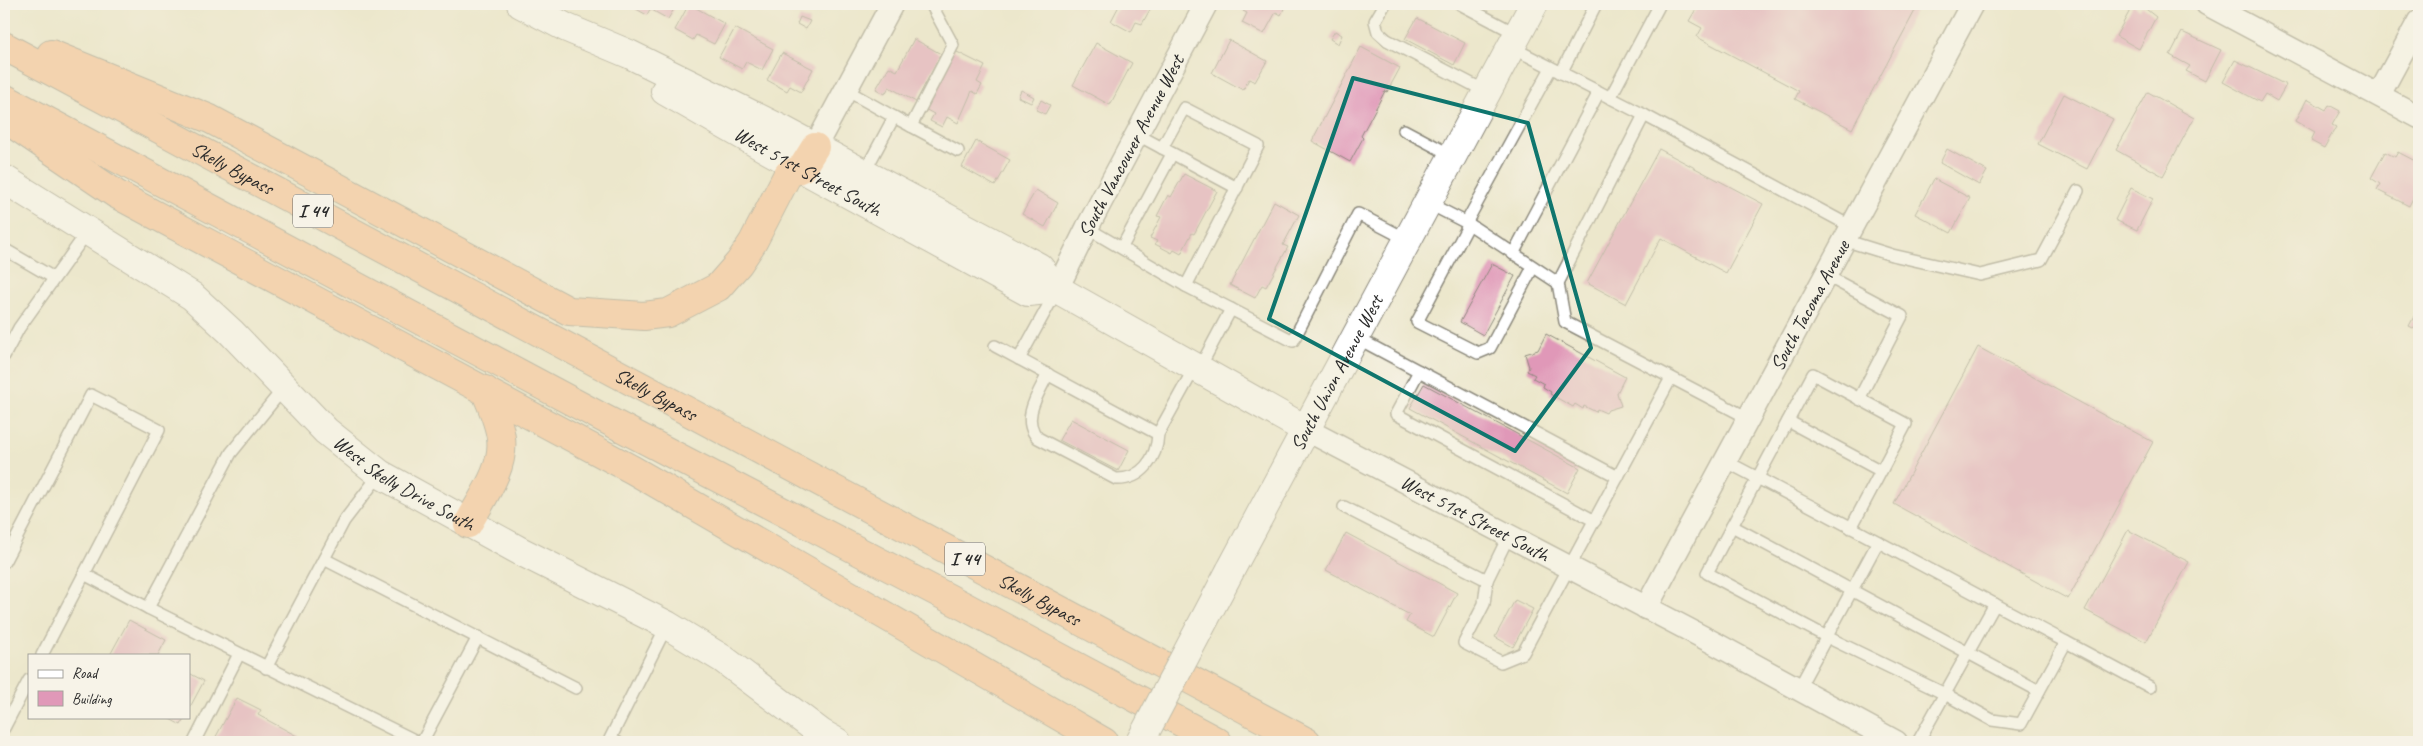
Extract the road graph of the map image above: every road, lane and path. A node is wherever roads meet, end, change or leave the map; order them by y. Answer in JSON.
{"nodes":[{"id":1,"x":520,"y":4,"type":"edge"},
{"id":2,"x":892,"y":4,"type":"edge"},
{"id":3,"x":931,"y":4,"type":"edge"},
{"id":4,"x":1206,"y":4,"type":"edge"},
{"id":5,"x":1385,"y":4,"type":"edge"},
{"id":6,"x":1460,"y":4,"type":"edge"},
{"id":7,"x":1534,"y":4,"type":"edge"},
{"id":8,"x":1596,"y":4,"type":"edge"},
{"id":9,"x":1660,"y":4,"type":"edge"},
{"id":10,"x":1972,"y":4,"type":"edge"},
{"id":11,"x":2207,"y":4,"type":"edge"},
{"id":12,"x":2419,"y":21,"type":"edge"},
{"id":13,"x":4,"y":34,"type":"edge"},
{"id":14,"x":1514,"y":41,"type":"junction"},
{"id":15,"x":4,"y":46,"type":"edge"},
{"id":16,"x":1556,"y":70,"type":"junction"},
{"id":17,"x":846,"y":90,"type":"junction"},
{"id":18,"x":1487,"y":92,"type":"junction"},
{"id":19,"x":1599,"y":92,"type":"junction"},
{"id":20,"x":2379,"y":96,"type":"junction"},
{"id":21,"x":4,"y":98,"type":"edge"},
{"id":22,"x":1610,"y":98,"type":"junction"},
{"id":23,"x":1644,"y":115,"type":"junction"},
{"id":24,"x":894,"y":117,"type":"junction"},
{"id":25,"x":2419,"y":117,"type":"edge"},
{"id":26,"x":4,"y":118,"type":"edge"},
{"id":27,"x":911,"y":126,"type":"junction"},
{"id":28,"x":1404,"y":130,"type":"dead end"},
{"id":29,"x":1136,"y":134,"type":"junction"},
{"id":30,"x":958,"y":151,"type":"dead end"},
{"id":31,"x":1167,"y":151,"type":"junction"},
{"id":32,"x":1453,"y":156,"type":"junction"},
{"id":33,"x":809,"y":157,"type":"junction"},
{"id":34,"x":864,"y":173,"type":"junction"},
{"id":35,"x":4,"y":180,"type":"edge"},
{"id":36,"x":1237,"y":188,"type":"junction"},
{"id":37,"x":2078,"y":191,"type":"dead end"},
{"id":38,"x":1428,"y":202,"type":"junction"},
{"id":39,"x":1468,"y":224,"type":"junction"},
{"id":40,"x":1087,"y":228,"type":"junction"},
{"id":41,"x":88,"y":231,"type":"junction"},
{"id":42,"x":1848,"y":233,"type":"junction"},
{"id":43,"x":1408,"y":240,"type":"junction"},
{"id":44,"x":1122,"y":247,"type":"junction"},
{"id":45,"x":4,"y":249,"type":"edge"},
{"id":46,"x":1513,"y":254,"type":"junction"},
{"id":47,"x":1533,"y":266,"type":"junction"},
{"id":48,"x":1825,"y":275,"type":"junction"},
{"id":49,"x":54,"y":278,"type":"junction"},
{"id":50,"x":1558,"y":283,"type":"junction"},
{"id":51,"x":1186,"y":286,"type":"junction"},
{"id":52,"x":1057,"y":290,"type":"junction"},
{"id":53,"x":1231,"y":309,"type":"junction"},
{"id":54,"x":1355,"y":337,"type":"junction"},
{"id":55,"x":995,"y":346,"type":"dead end"},
{"id":56,"x":4,"y":356,"type":"edge"},
{"id":57,"x":1019,"y":359,"type":"junction"},
{"id":58,"x":1197,"y":368,"type":"junction"},
{"id":59,"x":1419,"y":371,"type":"junction"},
{"id":60,"x":1048,"y":374,"type":"junction"},
{"id":61,"x":1671,"y":378,"type":"junction"},
{"id":62,"x":283,"y":389,"type":"junction"},
{"id":63,"x":485,"y":390,"type":"junction"},
{"id":64,"x":1859,"y":399,"type":"junction"},
{"id":65,"x":1748,"y":418,"type":"junction"},
{"id":66,"x":1788,"y":421,"type":"junction"},
{"id":67,"x":1305,"y":429,"type":"junction"},
{"id":68,"x":1158,"y":434,"type":"junction"},
{"id":69,"x":1725,"y":461,"type":"junction"},
{"id":70,"x":1881,"y":471,"type":"junction"},
{"id":71,"x":380,"y":474,"type":"junction"},
{"id":72,"x":1618,"y":477,"type":"junction"},
{"id":73,"x":1758,"y":478,"type":"junction"},
{"id":74,"x":1344,"y":507,"type":"dead end"},
{"id":75,"x":1595,"y":521,"type":"junction"},
{"id":76,"x":468,"y":524,"type":"junction"},
{"id":77,"x":1732,"y":526,"type":"junction"},
{"id":78,"x":1851,"y":528,"type":"junction"},
{"id":79,"x":1508,"y":535,"type":"junction"},
{"id":80,"x":1878,"y":542,"type":"junction"},
{"id":81,"x":324,"y":559,"type":"junction"},
{"id":82,"x":4,"y":562,"type":"edge"},
{"id":83,"x":1570,"y":567,"type":"junction"},
{"id":84,"x":84,"y":574,"type":"junction"},
{"id":85,"x":1488,"y":580,"type":"junction"},
{"id":86,"x":1852,"y":590,"type":"junction"},
{"id":87,"x":1995,"y":604,"type":"junction"},
{"id":88,"x":148,"y":608,"type":"junction"},
{"id":89,"x":1646,"y":608,"type":"junction"},
{"id":90,"x":667,"y":625,"type":"junction"},
{"id":91,"x":478,"y":637,"type":"junction"},
{"id":92,"x":1827,"y":637,"type":"junction"},
{"id":93,"x":2066,"y":642,"type":"junction"},
{"id":94,"x":1968,"y":653,"type":"junction"},
{"id":95,"x":43,"y":654,"type":"edge"},
{"id":96,"x":239,"y":654,"type":"junction"},
{"id":97,"x":266,"y":668,"type":"junction"},
{"id":98,"x":28,"y":682,"type":"edge"},
{"id":99,"x":2150,"y":687,"type":"dead end"},
{"id":100,"x":576,"y":688,"type":"dead end"},
{"id":101,"x":1799,"y":688,"type":"junction"},
{"id":102,"x":2039,"y":691,"type":"junction"},
{"id":103,"x":1944,"y":694,"type":"junction"},
{"id":104,"x":4,"y":728,"type":"edge"},
{"id":105,"x":194,"y":742,"type":"edge"},
{"id":106,"x":420,"y":742,"type":"edge"},
{"id":107,"x":617,"y":742,"type":"edge"},
{"id":108,"x":837,"y":742,"type":"edge"},
{"id":109,"x":1104,"y":742,"type":"edge"},
{"id":110,"x":1140,"y":742,"type":"edge"},
{"id":111,"x":1218,"y":742,"type":"edge"},
{"id":112,"x":1308,"y":742,"type":"edge"},
{"id":113,"x":1896,"y":742,"type":"edge"},
{"id":114,"x":1918,"y":742,"type":"edge"}],
"edges":[{"from":1,"to":33,"type":"street","name":"West 51st Street South"},
{"from":2,"to":17,"type":"street"},
{"from":3,"to":27,"type":"lane"},
{"from":4,"to":29,"type":"street","name":"South Vancouver Avenue West"},
{"from":5,"to":18,"type":"lane"},
{"from":6,"to":14,"type":"lane"},
{"from":7,"to":14,"type":"street","name":"South Union Avenue West"},
{"from":8,"to":16,"type":"lane"},
{"from":9,"to":22,"type":"lane"},
{"from":10,"to":42,"type":"street","name":"South Tacoma Avenue"},
{"from":11,"to":20,"type":"street"},
{"from":12,"to":20,"type":"street"},
{"from":13,"to":33,"type":"highway"},
{"from":14,"to":16,"type":"lane"},
{"from":14,"to":18,"type":"street","name":"South Union Avenue West"},
{"from":15,"to":112,"type":"highway","name":"Skelly Bypass","number":"I 44"},
{"from":16,"to":19,"type":"lane"},
{"from":16,"to":39,"type":"lane"},
{"from":17,"to":24,"type":"lane"},
{"from":17,"to":33,"type":"street"},
{"from":18,"to":32,"type":"street","name":"South Union Avenue West"},
{"from":19,"to":22,"type":"lane"},
{"from":19,"to":46,"type":"lane"},
{"from":20,"to":25,"type":"street"},
{"from":21,"to":111,"type":"highway","name":"Skelly Bypass","number":"I 44"},
{"from":22,"to":23,"type":"lane"},
{"from":23,"to":42,"type":"lane"},
{"from":23,"to":50,"type":"lane"},
{"from":24,"to":27,"type":"lane"},
{"from":24,"to":34,"type":"lane"},
{"from":26,"to":63,"type":"highway"},
{"from":27,"to":30,"type":"lane"},
{"from":28,"to":32,"type":"lane"},
{"from":29,"to":31,"type":"lane"},
{"from":29,"to":40,"type":"street","name":"South Vancouver Avenue West"},
{"from":31,"to":36,"type":"lane"},
{"from":31,"to":36,"type":"lane"},
{"from":31,"to":44,"type":"lane"},
{"from":32,"to":38,"type":"street","name":"South Union Avenue West"},
{"from":33,"to":34,"type":"street","name":"West 51st Street South"},
{"from":33,"to":52,"type":"street","name":"West 51st Street South"},
{"from":34,"to":52,"type":"street","name":"West 51st Street South"},
{"from":35,"to":41,"type":"street","name":"West Skelly Drive South"},
{"from":36,"to":51,"type":"lane"},
{"from":37,"to":42,"type":"lane"},
{"from":38,"to":39,"type":"lane"},
{"from":38,"to":43,"type":"street","name":"South Union Avenue West"},
{"from":39,"to":46,"type":"lane"},
{"from":39,"to":47,"type":"lane"},
{"from":40,"to":44,"type":"lane"},
{"from":40,"to":52,"type":"street","name":"South Vancouver Avenue West"},
{"from":41,"to":49,"type":"lane"},
{"from":41,"to":62,"type":"street","name":"West Skelly Drive South"},
{"from":42,"to":48,"type":"street","name":"South Tacoma Avenue"},
{"from":43,"to":53,"type":"lane"},
{"from":43,"to":54,"type":"street","name":"South Union Avenue West"},
{"from":44,"to":51,"type":"lane"},
{"from":45,"to":49,"type":"lane"},
{"from":46,"to":47,"type":"lane"},
{"from":47,"to":50,"type":"lane"},
{"from":48,"to":64,"type":"lane"},
{"from":48,"to":65,"type":"street","name":"South Tacoma Avenue"},
{"from":49,"to":56,"type":"lane"},
{"from":50,"to":61,"type":"lane"},
{"from":51,"to":53,"type":"lane"},
{"from":52,"to":57,"type":"lane"},
{"from":52,"to":58,"type":"street","name":"West 51st Street South"},
{"from":53,"to":58,"type":"lane"},
{"from":54,"to":59,"type":"lane"},
{"from":54,"to":67,"type":"street","name":"South Union Avenue West"},
{"from":55,"to":57,"type":"lane"},
{"from":57,"to":60,"type":"lane"},
{"from":58,"to":67,"type":"street","name":"West 51st Street South"},
{"from":58,"to":68,"type":"lane"},
{"from":59,"to":72,"type":"lane"},
{"from":59,"to":75,"type":"lane"},
{"from":60,"to":68,"type":"lane"},
{"from":60,"to":68,"type":"lane"},
{"from":61,"to":65,"type":"lane"},
{"from":61,"to":72,"type":"lane"},
{"from":62,"to":71,"type":"street","name":"West Skelly Drive South"},
{"from":62,"to":88,"type":"lane"},
{"from":63,"to":76,"type":"highway"},
{"from":63,"to":109,"type":"highway"},
{"from":64,"to":66,"type":"lane"},
{"from":64,"to":70,"type":"lane"},
{"from":65,"to":69,"type":"street","name":"South Tacoma Avenue"},
{"from":66,"to":70,"type":"lane"},
{"from":66,"to":73,"type":"lane"},
{"from":67,"to":79,"type":"street","name":"West 51st Street South"},
{"from":67,"to":110,"type":"street","name":"South Union Avenue West","bridge":true},
{"from":69,"to":73,"type":"lane"},
{"from":69,"to":89,"type":"street","name":"South Tacoma Avenue"},
{"from":70,"to":78,"type":"lane"},
{"from":71,"to":76,"type":"street","name":"West Skelly Drive South"},
{"from":71,"to":81,"type":"lane"},
{"from":72,"to":75,"type":"lane"},
{"from":73,"to":77,"type":"lane"},
{"from":73,"to":78,"type":"lane"},
{"from":74,"to":85,"type":"lane"},
{"from":75,"to":83,"type":"lane"},
{"from":76,"to":90,"type":"street","name":"West Skelly Drive South"},
{"from":77,"to":86,"type":"lane"},
{"from":77,"to":92,"type":"lane"},
{"from":78,"to":80,"type":"lane"},
{"from":79,"to":83,"type":"street","name":"West 51st Street South"},
{"from":79,"to":85,"type":"lane"},
{"from":80,"to":86,"type":"lane"},
{"from":80,"to":87,"type":"lane"},
{"from":81,"to":91,"type":"lane"},
{"from":81,"to":97,"type":"lane"},
{"from":82,"to":84,"type":"lane"},
{"from":83,"to":85,"type":"lane"},
{"from":83,"to":89,"type":"street","name":"West 51st Street South"},
{"from":84,"to":88,"type":"lane"},
{"from":84,"to":95,"type":"lane"},
{"from":86,"to":92,"type":"lane"},
{"from":86,"to":94,"type":"lane"},
{"from":87,"to":93,"type":"lane"},
{"from":87,"to":94,"type":"lane"},
{"from":88,"to":96,"type":"lane"},
{"from":89,"to":101,"type":"street","name":"West 51st Street South"},
{"from":90,"to":107,"type":"lane"},
{"from":90,"to":108,"type":"street","name":"West Skelly Drive South"},
{"from":91,"to":100,"type":"lane"},
{"from":91,"to":106,"type":"lane"},
{"from":92,"to":101,"type":"lane"},
{"from":92,"to":103,"type":"lane"},
{"from":93,"to":99,"type":"lane"},
{"from":93,"to":102,"type":"lane"},
{"from":94,"to":102,"type":"lane"},
{"from":94,"to":103,"type":"lane"},
{"from":96,"to":97,"type":"lane"},
{"from":96,"to":105,"type":"lane"},
{"from":97,"to":106,"type":"lane"},
{"from":98,"to":104,"type":"lane"},
{"from":101,"to":113,"type":"street","name":"West 51st Street South"},
{"from":102,"to":103,"type":"lane"},
{"from":103,"to":114,"type":"lane"}]}
